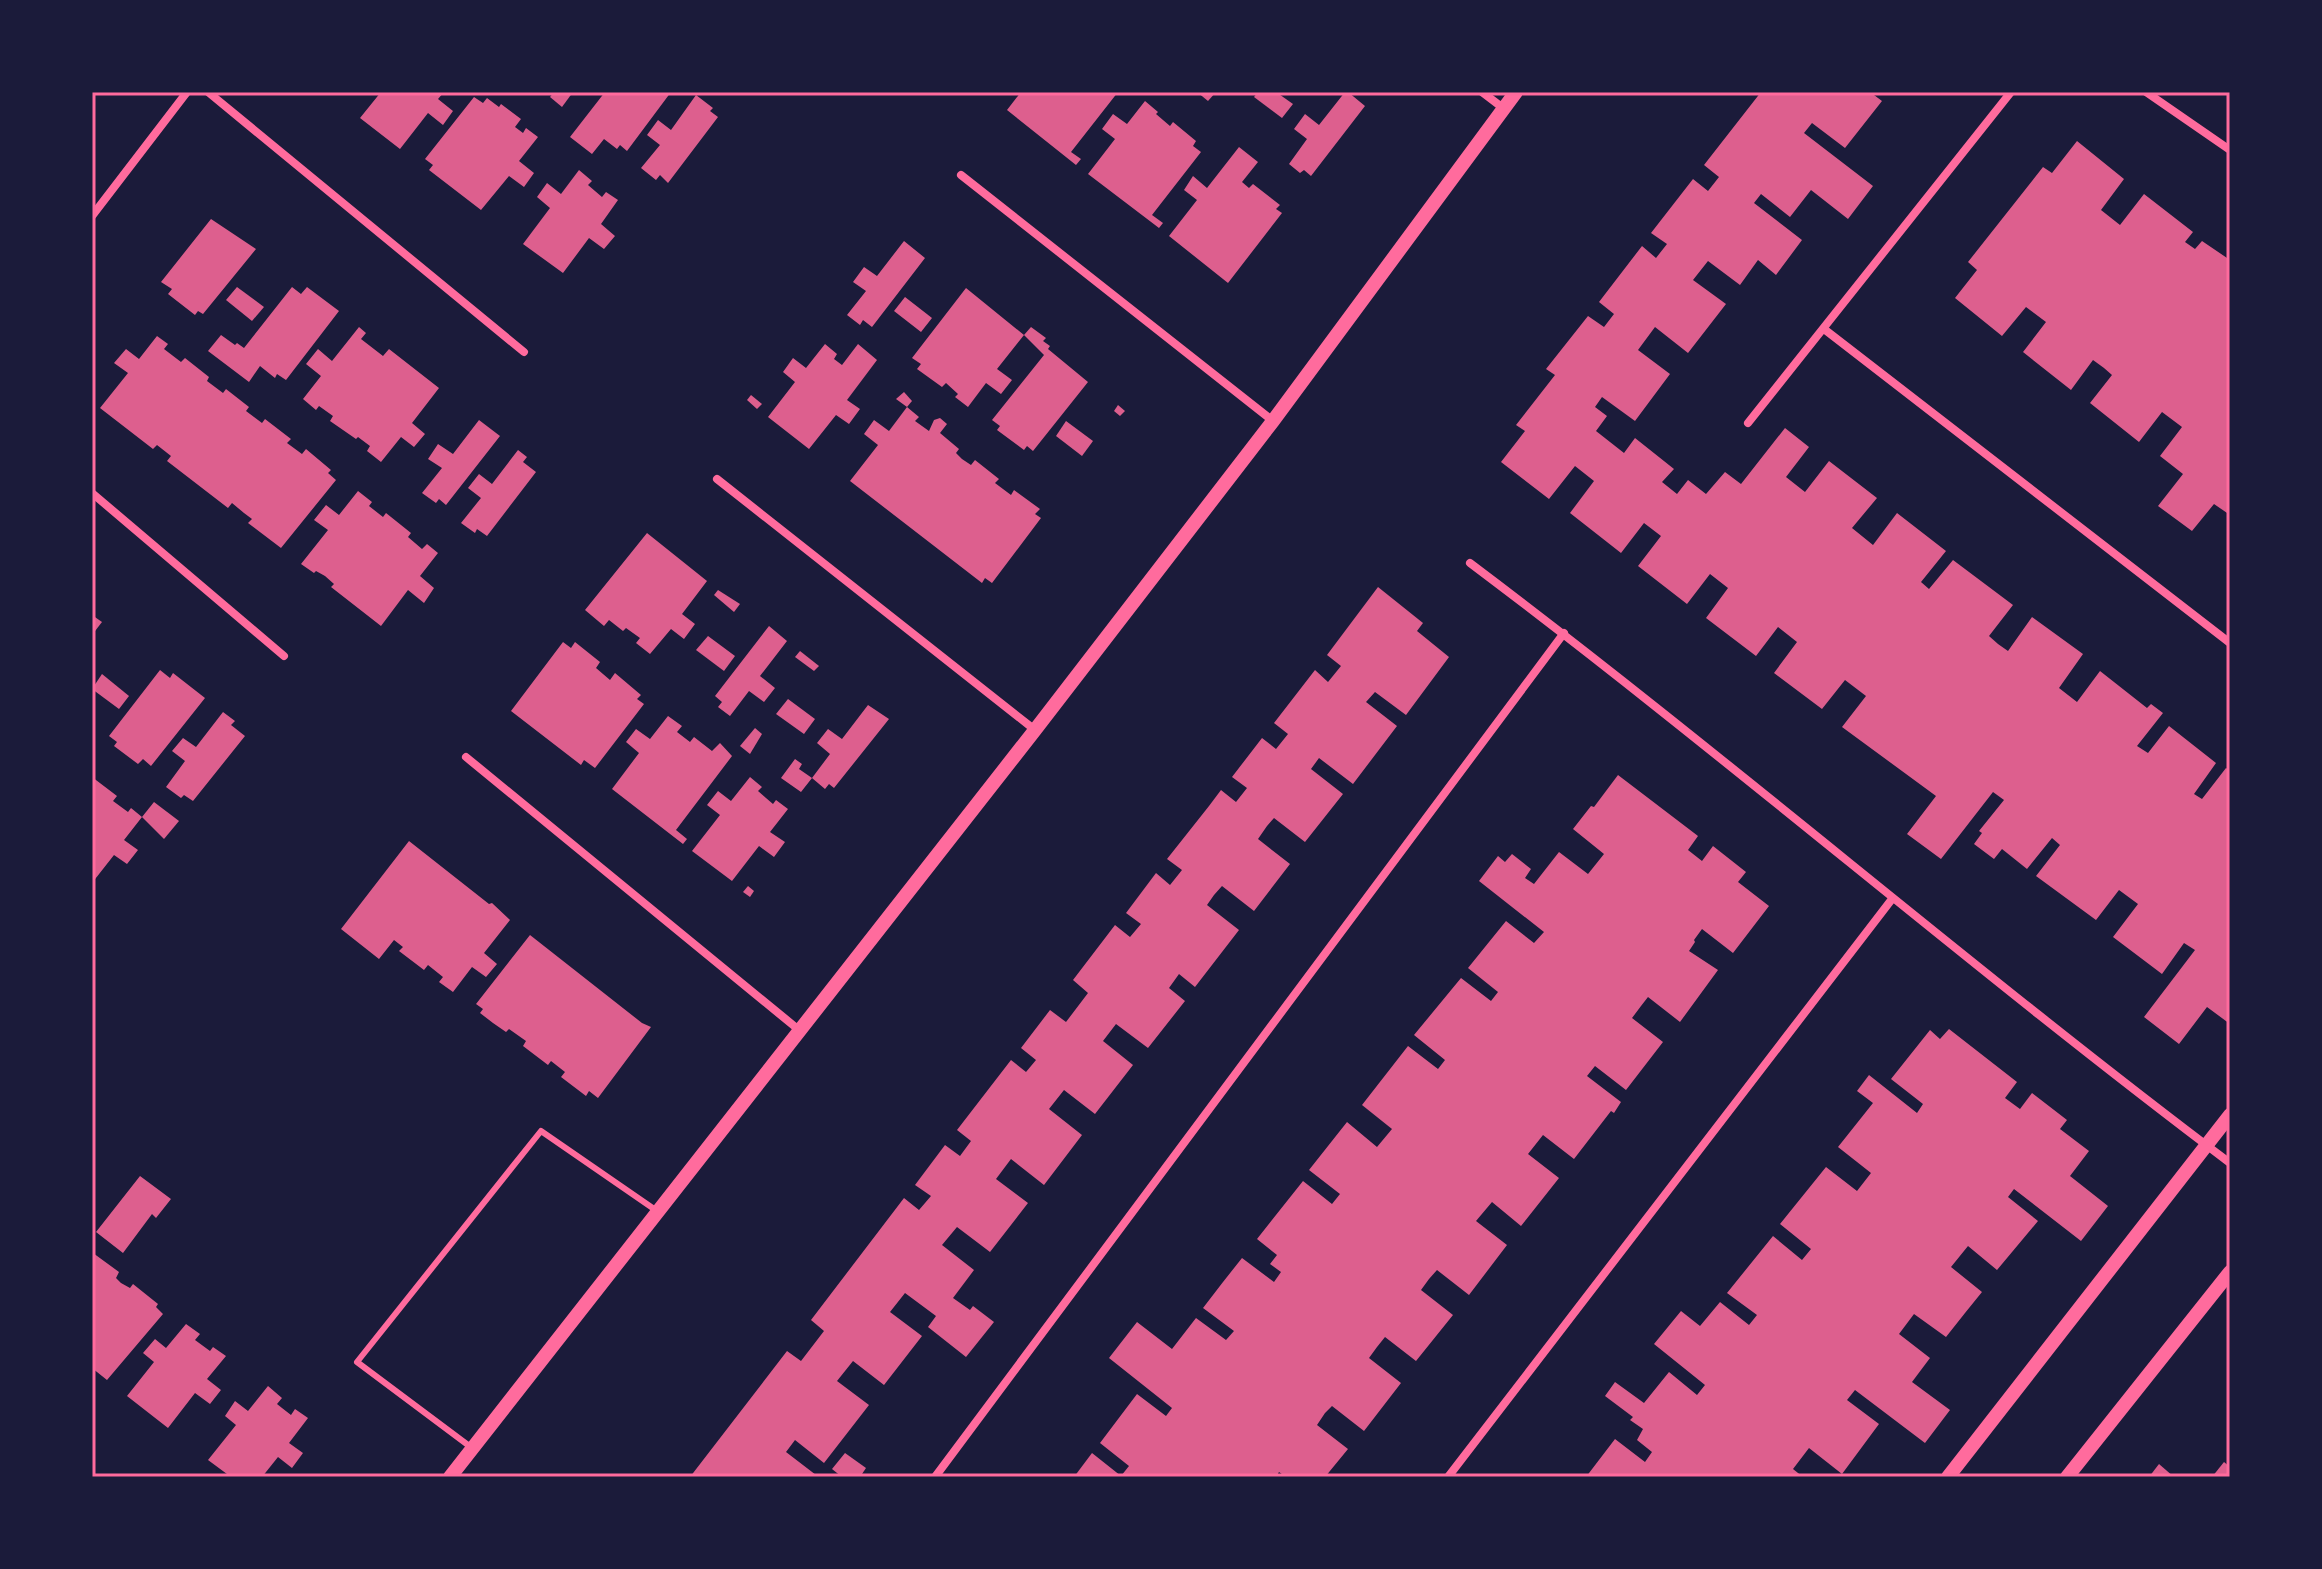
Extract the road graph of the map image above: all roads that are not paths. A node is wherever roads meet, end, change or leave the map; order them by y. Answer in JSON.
{"nodes":[{"id":1,"x":187,"y":92,"type":"edge"},
{"id":2,"x":208,"y":92,"type":"edge"},
{"id":3,"x":1482,"y":92,"type":"edge"},
{"id":4,"x":1516,"y":92,"type":"edge"},
{"id":5,"x":2011,"y":92,"type":"edge"},
{"id":6,"x":2146,"y":92,"type":"edge"},
{"id":7,"x":1503,"y":108,"type":"junction"},
{"id":8,"x":2230,"y":150,"type":"edge"},
{"id":9,"x":961,"y":175,"type":"dead end"},
{"id":10,"x":92,"y":216,"type":"edge"},
{"id":11,"x":1824,"y":329,"type":"junction"},
{"id":12,"x":524,"y":352,"type":"dead end"},
{"id":13,"x":1273,"y":421,"type":"junction"},
{"id":14,"x":1748,"y":423,"type":"dead end"},
{"id":15,"x":717,"y":479,"type":"dead end"},
{"id":16,"x":92,"y":493,"type":"edge"},
{"id":17,"x":1470,"y":563,"type":"dead end"},
{"id":18,"x":1564,"y":633,"type":"junction"},
{"id":19,"x":2230,"y":643,"type":"edge"},
{"id":20,"x":284,"y":656,"type":"dead end"},
{"id":21,"x":1035,"y":730,"type":"junction"},
{"id":22,"x":466,"y":757,"type":"dead end"},
{"id":23,"x":1892,"y":899,"type":"junction"},
{"id":24,"x":799,"y":1030,"type":"junction"},
{"id":25,"x":2230,"y":1115,"type":"edge"},
{"id":26,"x":2207,"y":1146,"type":"junction"},
{"id":27,"x":2230,"y":1163,"type":"edge"},
{"id":28,"x":657,"y":1211,"type":"junction"},
{"id":29,"x":2230,"y":1272,"type":"edge"},
{"id":30,"x":472,"y":1448,"type":"junction"},
{"id":31,"x":450,"y":1477,"type":"edge"},
{"id":32,"x":935,"y":1477,"type":"edge"},
{"id":33,"x":1448,"y":1477,"type":"edge"},
{"id":34,"x":1948,"y":1477,"type":"edge"},
{"id":35,"x":2067,"y":1477,"type":"edge"}],
"edges":[{"from":1,"to":10,"type":"street"},
{"from":2,"to":12,"type":"street"},
{"from":3,"to":7,"type":"street"},
{"from":4,"to":7,"type":"street"},
{"from":5,"to":11,"type":"street"},
{"from":6,"to":8,"type":"street"},
{"from":7,"to":13,"type":"street"},
{"from":9,"to":13,"type":"street"},
{"from":11,"to":14,"type":"street"},
{"from":11,"to":19,"type":"street"},
{"from":13,"to":21,"type":"street"},
{"from":15,"to":21,"type":"street"},
{"from":16,"to":20,"type":"street"},
{"from":17,"to":18,"type":"street"},
{"from":18,"to":23,"type":"street"},
{"from":18,"to":32,"type":"street"},
{"from":21,"to":24,"type":"street"},
{"from":22,"to":24,"type":"street"},
{"from":23,"to":26,"type":"street"},
{"from":23,"to":33,"type":"street"},
{"from":24,"to":28,"type":"street"},
{"from":25,"to":26,"type":"street"},
{"from":26,"to":27,"type":"street"},
{"from":26,"to":34,"type":"street"},
{"from":28,"to":30,"type":"street"},
{"from":28,"to":30,"type":"lane"},
{"from":29,"to":35,"type":"street"},
{"from":30,"to":31,"type":"street"}]}
